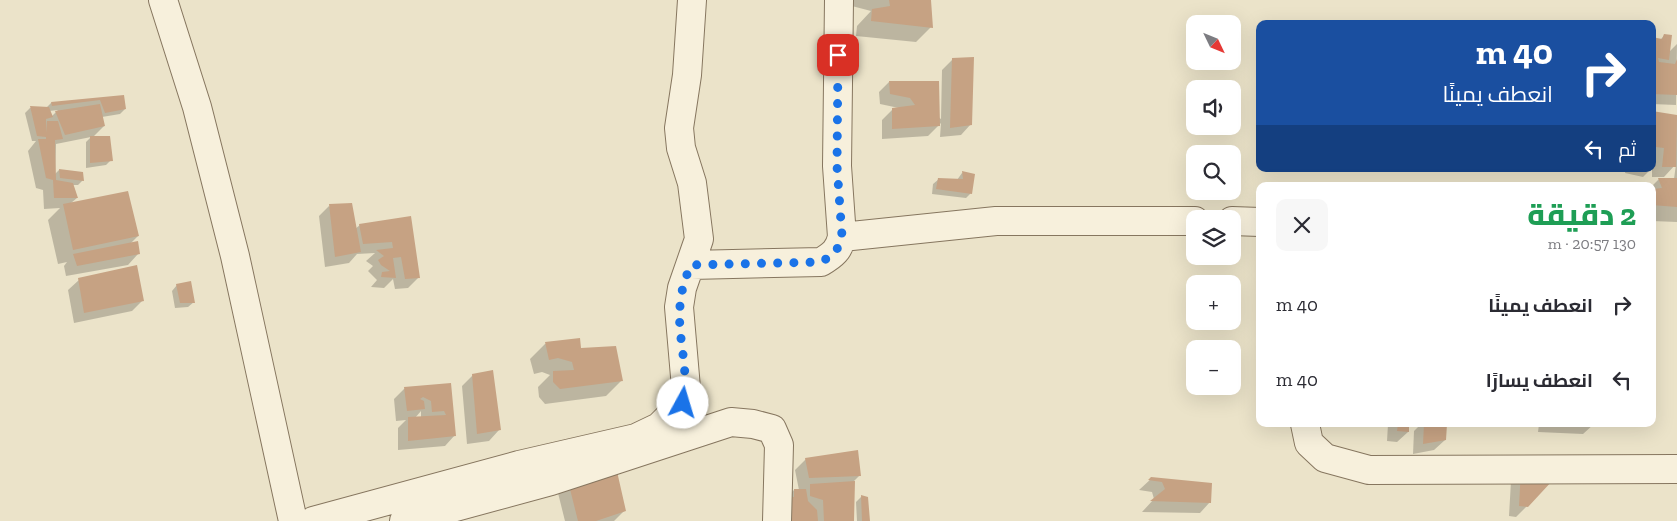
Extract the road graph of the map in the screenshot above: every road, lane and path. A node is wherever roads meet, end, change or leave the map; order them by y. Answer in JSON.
{"nodes":[{"id":1,"x":163,"y":0,"type":"edge"},
{"id":2,"x":692,"y":0,"type":"edge"},
{"id":3,"x":839,"y":0,"type":"edge"},
{"id":4,"x":1186,"y":220,"type":"edge"},
{"id":5,"x":1241,"y":221,"type":"edge"},
{"id":6,"x":1256,"y":222,"type":"edge"},
{"id":7,"x":842,"y":236,"type":"junction"},
{"id":8,"x":691,"y":265,"type":"junction"},
{"id":9,"x":1306,"y":427,"type":"edge"},
{"id":10,"x":1677,"y":470,"type":"edge"},
{"id":11,"x":293,"y":521,"type":"edge"},
{"id":12,"x":313,"y":521,"type":"edge"},
{"id":13,"x":404,"y":521,"type":"edge"},
{"id":14,"x":777,"y":521,"type":"edge"}],
"edges":[{"from":1,"to":11,"type":"street"},
{"from":2,"to":8,"type":"street"},
{"from":3,"to":7,"type":"street"},
{"from":4,"to":7,"type":"street"},
{"from":5,"to":6,"type":"street"},
{"from":7,"to":8,"type":"street"},
{"from":8,"to":12,"type":"street"},
{"from":9,"to":10,"type":"street"},
{"from":13,"to":14,"type":"street"}]}
